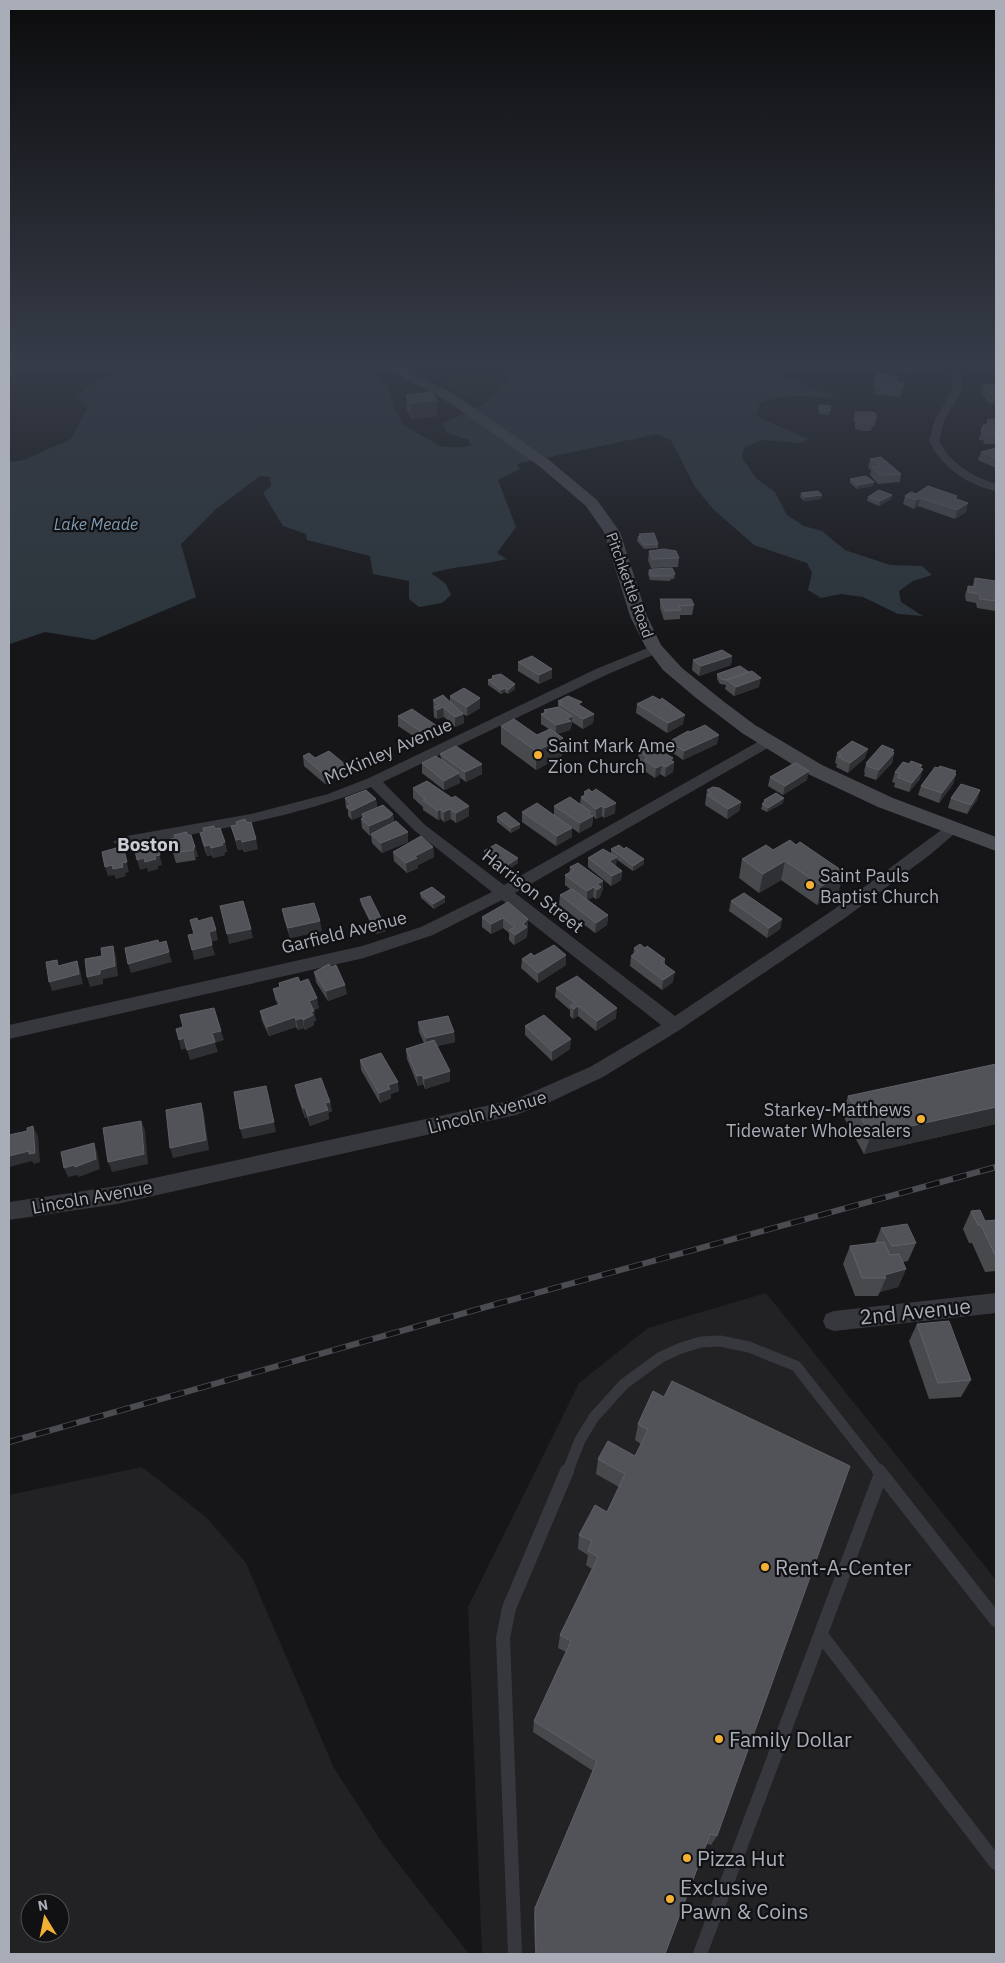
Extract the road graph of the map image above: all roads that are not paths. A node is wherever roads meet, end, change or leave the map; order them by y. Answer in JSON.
{"nodes":[{"id":1,"x":532,"y":455,"type":"edge"},
{"id":2,"x":941,"y":455,"type":"edge"},
{"id":3,"x":996,"y":488,"type":"edge"},
{"id":4,"x":655,"y":649,"type":"junction"},
{"id":5,"x":768,"y":742,"type":"junction"},
{"id":6,"x":374,"y":781,"type":"junction"},
{"id":7,"x":953,"y":828,"type":"junction"},
{"id":8,"x":122,"y":842,"type":"dead end"},
{"id":9,"x":996,"y":844,"type":"edge"},
{"id":10,"x":503,"y":893,"type":"junction"},
{"id":11,"x":674,"y":1026,"type":"junction"},
{"id":12,"x":9,"y":1032,"type":"edge"},
{"id":13,"x":9,"y":1211,"type":"edge"},
{"id":14,"x":996,"y":1303,"type":"edge"},
{"id":15,"x":834,"y":1321,"type":"dead end"},
{"id":16,"x":881,"y":1474,"type":"junction"},
{"id":17,"x":996,"y":1620,"type":"edge"},
{"id":18,"x":821,"y":1635,"type":"junction"},
{"id":19,"x":996,"y":1862,"type":"edge"},
{"id":20,"x":515,"y":1954,"type":"edge"},
{"id":21,"x":700,"y":1954,"type":"edge"}],
"edges":[{"from":1,"to":4,"type":"main road","name":"Pitchkettle Road"},
{"from":2,"to":3,"type":"street"},
{"from":4,"to":5,"type":"main road","name":"Pitchkettle Road"},
{"from":4,"to":6,"type":"street","name":"McKinley Avenue"},
{"from":5,"to":7,"type":"main road","name":"Pitchkettle Road"},
{"from":5,"to":10,"type":"street","name":"Garfield Avenue"},
{"from":6,"to":8,"type":"street","name":"McKinley Avenue"},
{"from":6,"to":10,"type":"street","name":"Harrison Street"},
{"from":7,"to":9,"type":"main road","name":"Pitchkettle Road"},
{"from":7,"to":11,"type":"street","name":"Lincoln Avenue"},
{"from":10,"to":11,"type":"street","name":"Harrison Street"},
{"from":10,"to":12,"type":"street","name":"Garfield Avenue"},
{"from":11,"to":13,"type":"street","name":"Lincoln Avenue"},
{"from":14,"to":15,"type":"street","name":"2nd Avenue"},
{"from":16,"to":17,"type":"lane"},
{"from":16,"to":18,"type":"lane"},
{"from":16,"to":20,"type":"lane"},
{"from":18,"to":19,"type":"lane"},
{"from":18,"to":21,"type":"lane"}]}
